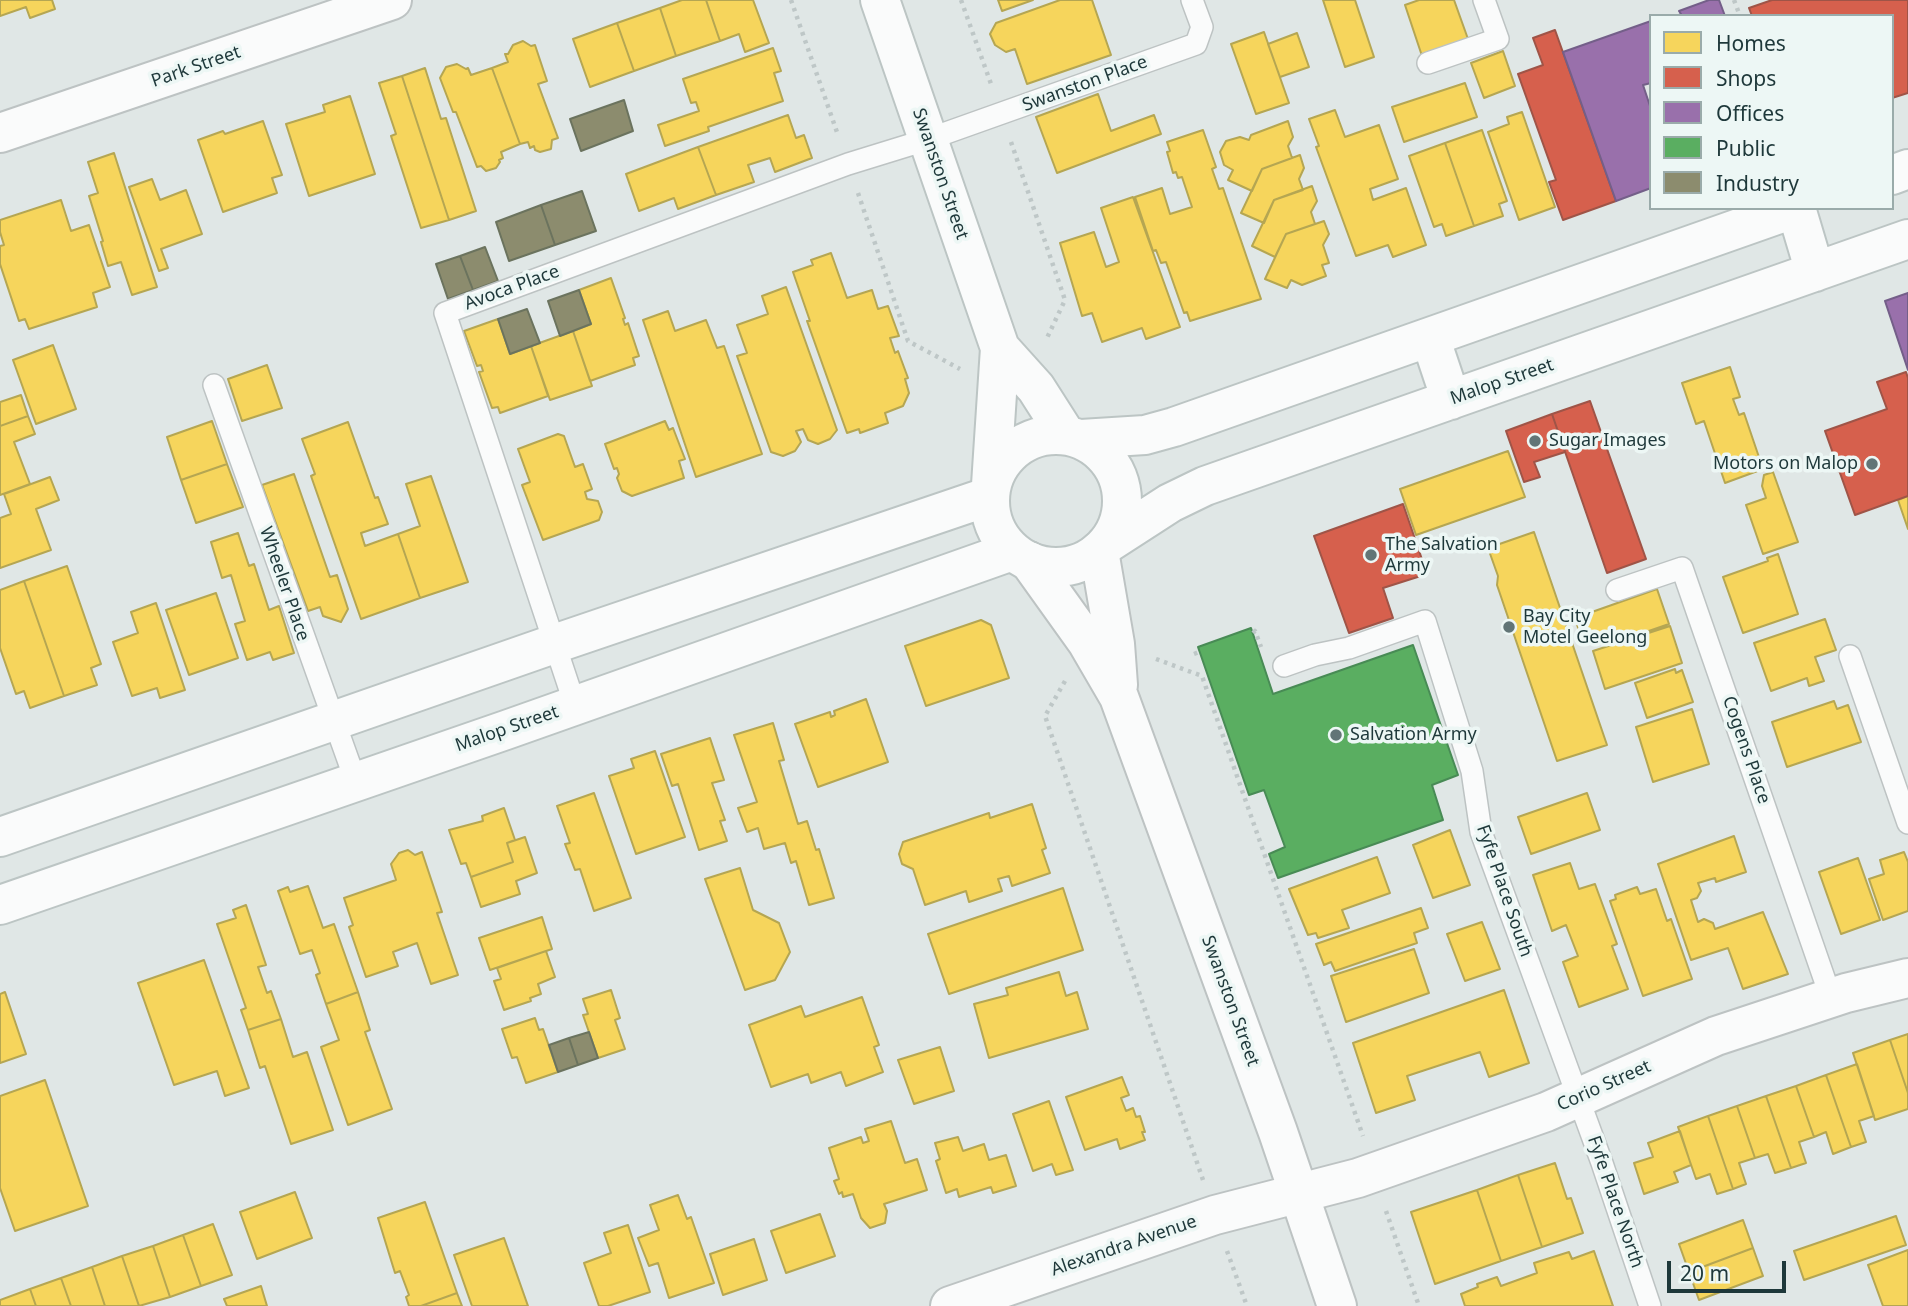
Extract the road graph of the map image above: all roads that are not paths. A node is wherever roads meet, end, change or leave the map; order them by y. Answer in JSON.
{"nodes":[{"id":1,"x":392,"y":0,"type":"edge"},
{"id":2,"x":880,"y":0,"type":"edge"},
{"id":3,"x":1192,"y":0,"type":"edge"},
{"id":4,"x":1484,"y":0,"type":"edge"},
{"id":5,"x":1428,"y":64,"type":"dead end"},
{"id":6,"x":0,"y":133,"type":"edge"},
{"id":7,"x":929,"y":139,"type":"junction"},
{"id":8,"x":1790,"y":210,"type":"edge"},
{"id":9,"x":1797,"y":210,"type":"edge"},
{"id":10,"x":1908,"y":239,"type":"edge"},
{"id":11,"x":1815,"y":272,"type":"junction"},
{"id":12,"x":1430,"y":337,"type":"junction"},
{"id":13,"x":1000,"y":348,"type":"junction"},
{"id":14,"x":214,"y":385,"type":"dead end"},
{"id":15,"x":1451,"y":400,"type":"junction"},
{"id":16,"x":1074,"y":437,"type":"junction"},
{"id":17,"x":990,"y":491,"type":"junction"},
{"id":18,"x":1102,"y":548,"type":"junction"},
{"id":19,"x":1021,"y":556,"type":"junction"},
{"id":20,"x":1617,"y":590,"type":"dead end"},
{"id":21,"x":554,"y":644,"type":"junction"},
{"id":22,"x":1850,"y":656,"type":"dead end"},
{"id":23,"x":1284,"y":666,"type":"dead end"},
{"id":24,"x":1119,"y":697,"type":"junction"},
{"id":25,"x":575,"y":705,"type":"junction"},
{"id":26,"x":334,"y":722,"type":"junction"},
{"id":27,"x":356,"y":782,"type":"junction"},
{"id":28,"x":1908,"y":823,"type":"edge"},
{"id":29,"x":0,"y":837,"type":"edge"},
{"id":30,"x":0,"y":905,"type":"edge"},
{"id":31,"x":1908,"y":978,"type":"edge"},
{"id":32,"x":1832,"y":998,"type":"junction"},
{"id":33,"x":1579,"y":1098,"type":"junction"},
{"id":34,"x":1299,"y":1192,"type":"junction"},
{"id":35,"x":950,"y":1306,"type":"edge"},
{"id":36,"x":1337,"y":1306,"type":"edge"},
{"id":37,"x":1650,"y":1306,"type":"edge"}],
"edges":[{"from":1,"to":6,"type":"street","name":"Park Street"},
{"from":2,"to":7,"type":"street","name":"Swanston Street"},
{"from":3,"to":7,"type":"lane","name":"Swanston Place"},
{"from":4,"to":5,"type":"lane"},
{"from":7,"to":13,"type":"street","name":"Swanston Street"},
{"from":7,"to":21,"type":"lane","name":"Avoca Place"},
{"from":8,"to":12,"type":"street"},
{"from":9,"to":11,"type":"street"},
{"from":10,"to":11,"type":"street","name":"Malop Street"},
{"from":11,"to":15,"type":"street","name":"Malop Street"},
{"from":12,"to":15,"type":"street"},
{"from":12,"to":16,"type":"street"},
{"from":13,"to":16,"type":"street","name":"Swanston Street"},
{"from":13,"to":17,"type":"street","name":"Swanston Street"},
{"from":14,"to":26,"type":"lane","name":"Wheeler Place"},
{"from":15,"to":18,"type":"street","name":"Malop Street"},
{"from":16,"to":17,"type":"street"},
{"from":16,"to":18,"type":"street"},
{"from":17,"to":19,"type":"street"},
{"from":17,"to":21,"type":"street"},
{"from":18,"to":19,"type":"street"},
{"from":18,"to":24,"type":"street","name":"Swanston Street"},
{"from":19,"to":24,"type":"street","name":"Swanston Street"},
{"from":19,"to":25,"type":"street","name":"Malop Street"},
{"from":20,"to":32,"type":"lane","name":"Cogens Place"},
{"from":21,"to":25,"type":"lane","name":"Avoca Place"},
{"from":21,"to":26,"type":"street"},
{"from":22,"to":28,"type":"lane"},
{"from":23,"to":33,"type":"lane","name":"Fyfe Place South"},
{"from":24,"to":34,"type":"street","name":"Swanston Street"},
{"from":25,"to":27,"type":"street","name":"Malop Street"},
{"from":26,"to":27,"type":"lane","name":"Wheeler Place"},
{"from":26,"to":29,"type":"street"},
{"from":27,"to":30,"type":"street","name":"Malop Street"},
{"from":31,"to":32,"type":"street","name":"Corio Street"},
{"from":32,"to":33,"type":"street","name":"Corio Street"},
{"from":33,"to":34,"type":"street","name":"Corio Street"},
{"from":33,"to":37,"type":"lane","name":"Fyfe Place North"},
{"from":34,"to":35,"type":"street","name":"Alexandra Avenue"},
{"from":34,"to":36,"type":"street","name":"Swanston Street"}]}
